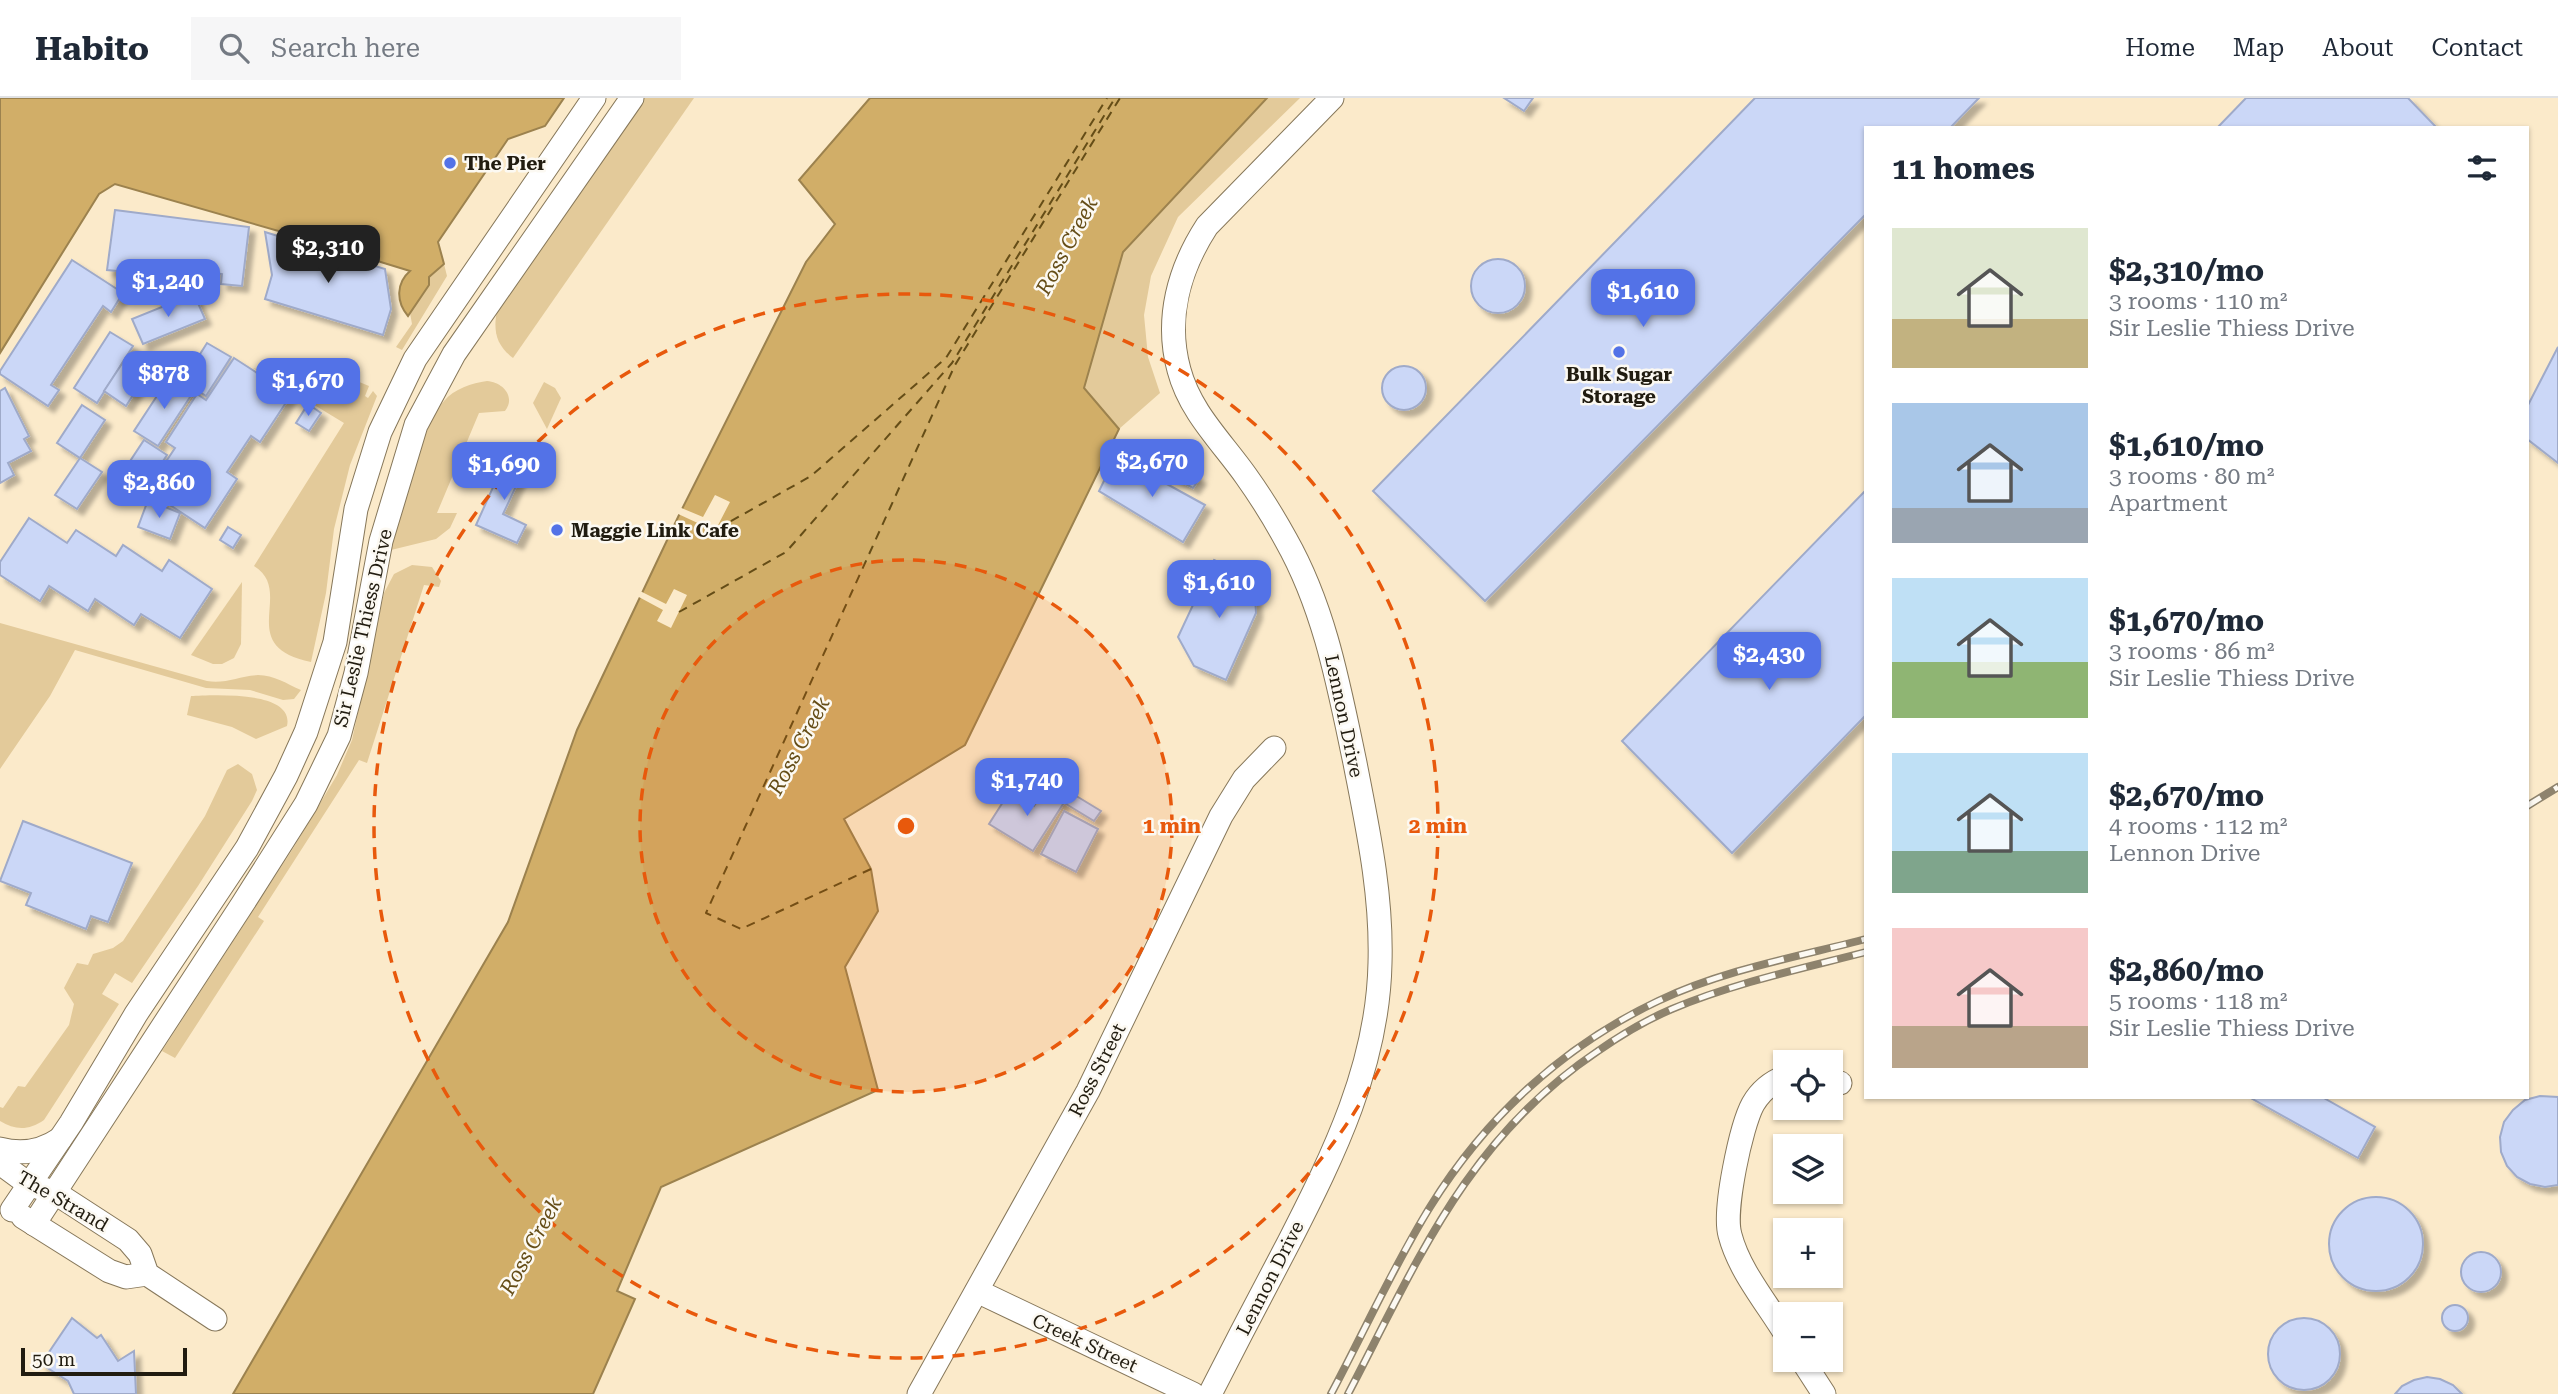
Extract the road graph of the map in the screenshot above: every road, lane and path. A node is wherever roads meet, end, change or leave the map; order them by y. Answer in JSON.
{"nodes":[{"id":1,"x":594,"y":98,"type":"edge"},
{"id":2,"x":632,"y":98,"type":"edge"},
{"id":3,"x":1317,"y":98,"type":"edge"},
{"id":4,"x":1332,"y":98,"type":"edge"},
{"id":5,"x":1297,"y":133,"type":"junction"},
{"id":6,"x":1275,"y":748,"type":"dead end"},
{"id":7,"x":1773,"y":1084,"type":"edge"},
{"id":8,"x":60,"y":1139,"type":"junction"},
{"id":9,"x":0,"y":1149,"type":"edge"},
{"id":10,"x":0,"y":1163,"type":"edge"},
{"id":11,"x":30,"y":1185,"type":"junction"},
{"id":12,"x":54,"y":1192,"type":"junction"},
{"id":13,"x":6,"y":1206,"type":"edge"},
{"id":14,"x":34,"y":1224,"type":"junction"},
{"id":15,"x":147,"y":1274,"type":"junction"},
{"id":16,"x":977,"y":1291,"type":"junction"},
{"id":17,"x":1773,"y":1313,"type":"edge"},
{"id":18,"x":215,"y":1319,"type":"dead end"},
{"id":19,"x":1810,"y":1372,"type":"edge"},
{"id":20,"x":919,"y":1394,"type":"edge"},
{"id":21,"x":1193,"y":1394,"type":"edge"},
{"id":22,"x":1210,"y":1394,"type":"edge"},
{"id":23,"x":1824,"y":1394,"type":"edge"}],
"edges":[{"from":1,"to":8,"type":"street","name":"Sir Leslie Thiess Drive"},
{"from":2,"to":12,"type":"street","name":"Sir Leslie Thiess Drive"},
{"from":3,"to":5,"type":"street"},
{"from":4,"to":5,"type":"street","name":"Lennon Drive"},
{"from":5,"to":22,"type":"street","name":"Lennon Drive"},
{"from":6,"to":16,"type":"street","name":"Ross Street"},
{"from":7,"to":17,"type":"street"},
{"from":8,"to":9,"type":"street"},
{"from":8,"to":11,"type":"street","name":"Sir Leslie Thiess Drive"},
{"from":10,"to":11,"type":"street","name":"The Strand"},
{"from":11,"to":12,"type":"street","name":"The Strand"},
{"from":11,"to":13,"type":"street","name":"Sir Leslie Thiess Drive"},
{"from":12,"to":14,"type":"street","name":"Sir Leslie Thiess Drive"},
{"from":12,"to":15,"type":"street","name":"The Strand"},
{"from":13,"to":14,"type":"street","name":"The Strand"},
{"from":14,"to":15,"type":"street","name":"The Strand"},
{"from":15,"to":18,"type":"street","name":"The Strand"},
{"from":16,"to":20,"type":"street","name":"Ross Street"},
{"from":16,"to":21,"type":"street","name":"Creek Street"},
{"from":19,"to":23,"type":"street"}]}
